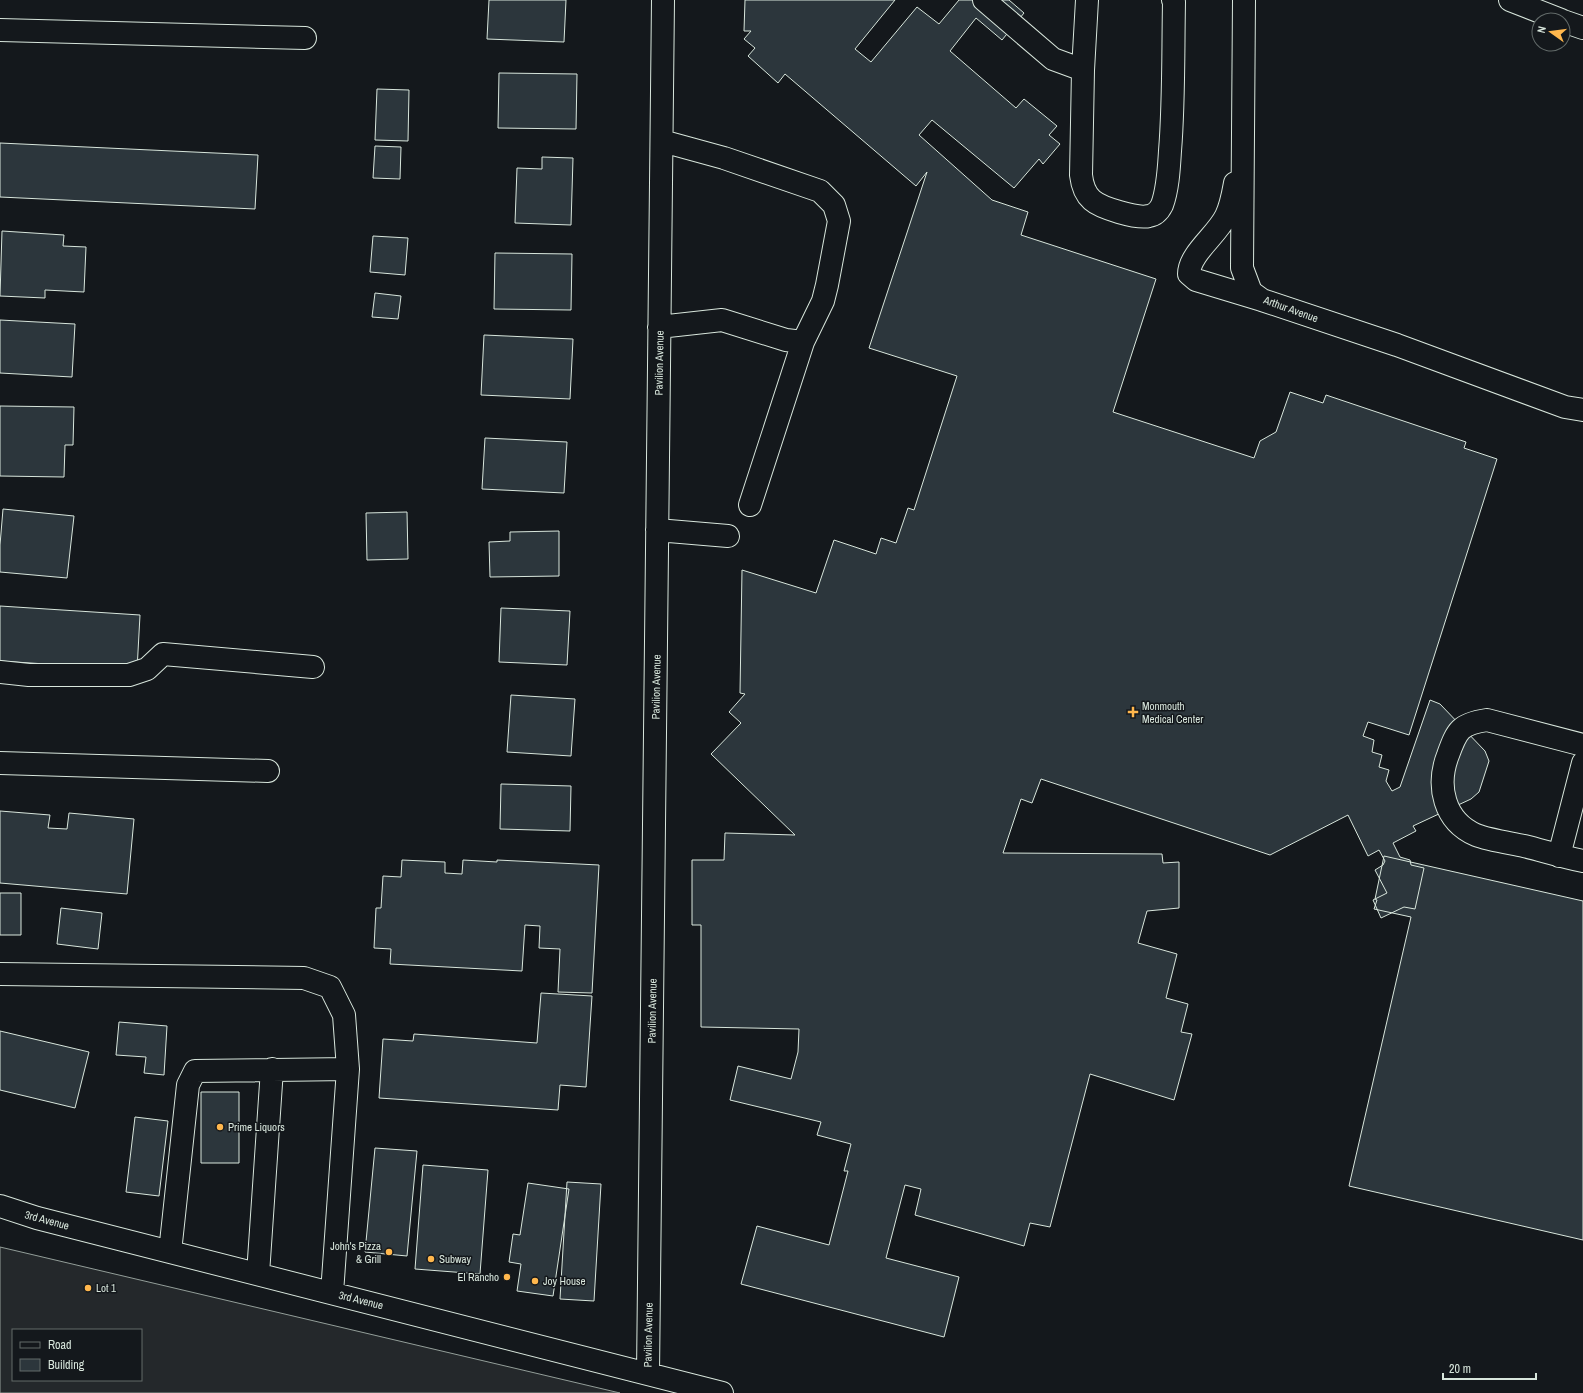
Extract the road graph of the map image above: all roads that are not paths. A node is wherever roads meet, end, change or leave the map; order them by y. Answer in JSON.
{"nodes":[{"id":1,"x":663,"y":0,"type":"edge"},
{"id":2,"x":984,"y":0,"type":"edge"},
{"id":3,"x":1087,"y":0,"type":"edge"},
{"id":4,"x":1173,"y":0,"type":"edge"},
{"id":5,"x":1510,"y":0,"type":"edge"},
{"id":6,"x":1245,"y":2,"type":"edge"},
{"id":7,"x":1541,"y":12,"type":"edge"},
{"id":8,"x":1571,"y":23,"type":"edge"},
{"id":9,"x":1583,"y":28,"type":"edge"},
{"id":10,"x":0,"y":30,"type":"edge"},
{"id":11,"x":305,"y":38,"type":"dead end"},
{"id":12,"x":1083,"y":70,"type":"junction"},
{"id":13,"x":1244,"y":107,"type":"junction"},
{"id":14,"x":662,"y":141,"type":"junction"},
{"id":15,"x":1218,"y":228,"type":"junction"},
{"id":16,"x":1243,"y":240,"type":"junction"},
{"id":17,"x":1262,"y":300,"type":"junction"},
{"id":18,"x":660,"y":327,"type":"junction"},
{"id":19,"x":803,"y":342,"type":"junction"},
{"id":20,"x":1583,"y":410,"type":"edge"},
{"id":21,"x":750,"y":505,"type":"dead end"},
{"id":22,"x":657,"y":530,"type":"junction"},
{"id":23,"x":728,"y":536,"type":"dead end"},
{"id":24,"x":313,"y":667,"type":"dead end"},
{"id":25,"x":0,"y":672,"type":"edge"},
{"id":26,"x":1583,"y":746,"type":"edge"},
{"id":27,"x":0,"y":763,"type":"edge"},
{"id":28,"x":1583,"y":763,"type":"edge"},
{"id":29,"x":268,"y":770,"type":"dead end"},
{"id":30,"x":1559,"y":856,"type":"junction"},
{"id":31,"x":1583,"y":861,"type":"edge"},
{"id":32,"x":0,"y":974,"type":"edge"},
{"id":33,"x":272,"y":1069,"type":"junction"},
{"id":34,"x":348,"y":1069,"type":"junction"},
{"id":35,"x":0,"y":1206,"type":"edge"},
{"id":36,"x":170,"y":1252,"type":"junction"},
{"id":37,"x":258,"y":1274,"type":"junction"},
{"id":38,"x":332,"y":1293,"type":"junction"},
{"id":39,"x":648,"y":1374,"type":"junction"},
{"id":40,"x":722,"y":1393,"type":"edge"}],
"edges":[{"from":1,"to":14,"type":"street","name":"Pavilion Avenue"},
{"from":2,"to":12,"type":"street"},
{"from":3,"to":12,"type":"street"},
{"from":4,"to":12,"type":"street"},
{"from":5,"to":7,"type":"street"},
{"from":6,"to":13,"type":"street","name":"Arthur Avenue"},
{"from":8,"to":9,"type":"street"},
{"from":10,"to":11,"type":"street"},
{"from":13,"to":15,"type":"street"},
{"from":13,"to":16,"type":"street","name":"Arthur Avenue"},
{"from":14,"to":18,"type":"street","name":"Pavilion Avenue"},
{"from":14,"to":19,"type":"street"},
{"from":15,"to":16,"type":"street"},
{"from":15,"to":17,"type":"street"},
{"from":16,"to":17,"type":"street","name":"Arthur Avenue"},
{"from":17,"to":20,"type":"street","name":"Arthur Avenue"},
{"from":18,"to":19,"type":"street"},
{"from":18,"to":22,"type":"street","name":"Pavilion Avenue"},
{"from":19,"to":21,"type":"street"},
{"from":22,"to":23,"type":"street"},
{"from":22,"to":39,"type":"street","name":"Pavilion Avenue"},
{"from":24,"to":25,"type":"street"},
{"from":26,"to":30,"type":"street"},
{"from":27,"to":29,"type":"street"},
{"from":28,"to":30,"type":"street"},
{"from":30,"to":31,"type":"street"},
{"from":32,"to":34,"type":"street"},
{"from":33,"to":34,"type":"street"},
{"from":33,"to":36,"type":"street"},
{"from":33,"to":37,"type":"street"},
{"from":34,"to":38,"type":"street"},
{"from":35,"to":36,"type":"street","name":"3rd Avenue"},
{"from":36,"to":37,"type":"street","name":"3rd Avenue"},
{"from":37,"to":38,"type":"street","name":"3rd Avenue"},
{"from":38,"to":39,"type":"street","name":"3rd Avenue"},
{"from":39,"to":40,"type":"street","name":"3rd Avenue"}]}
